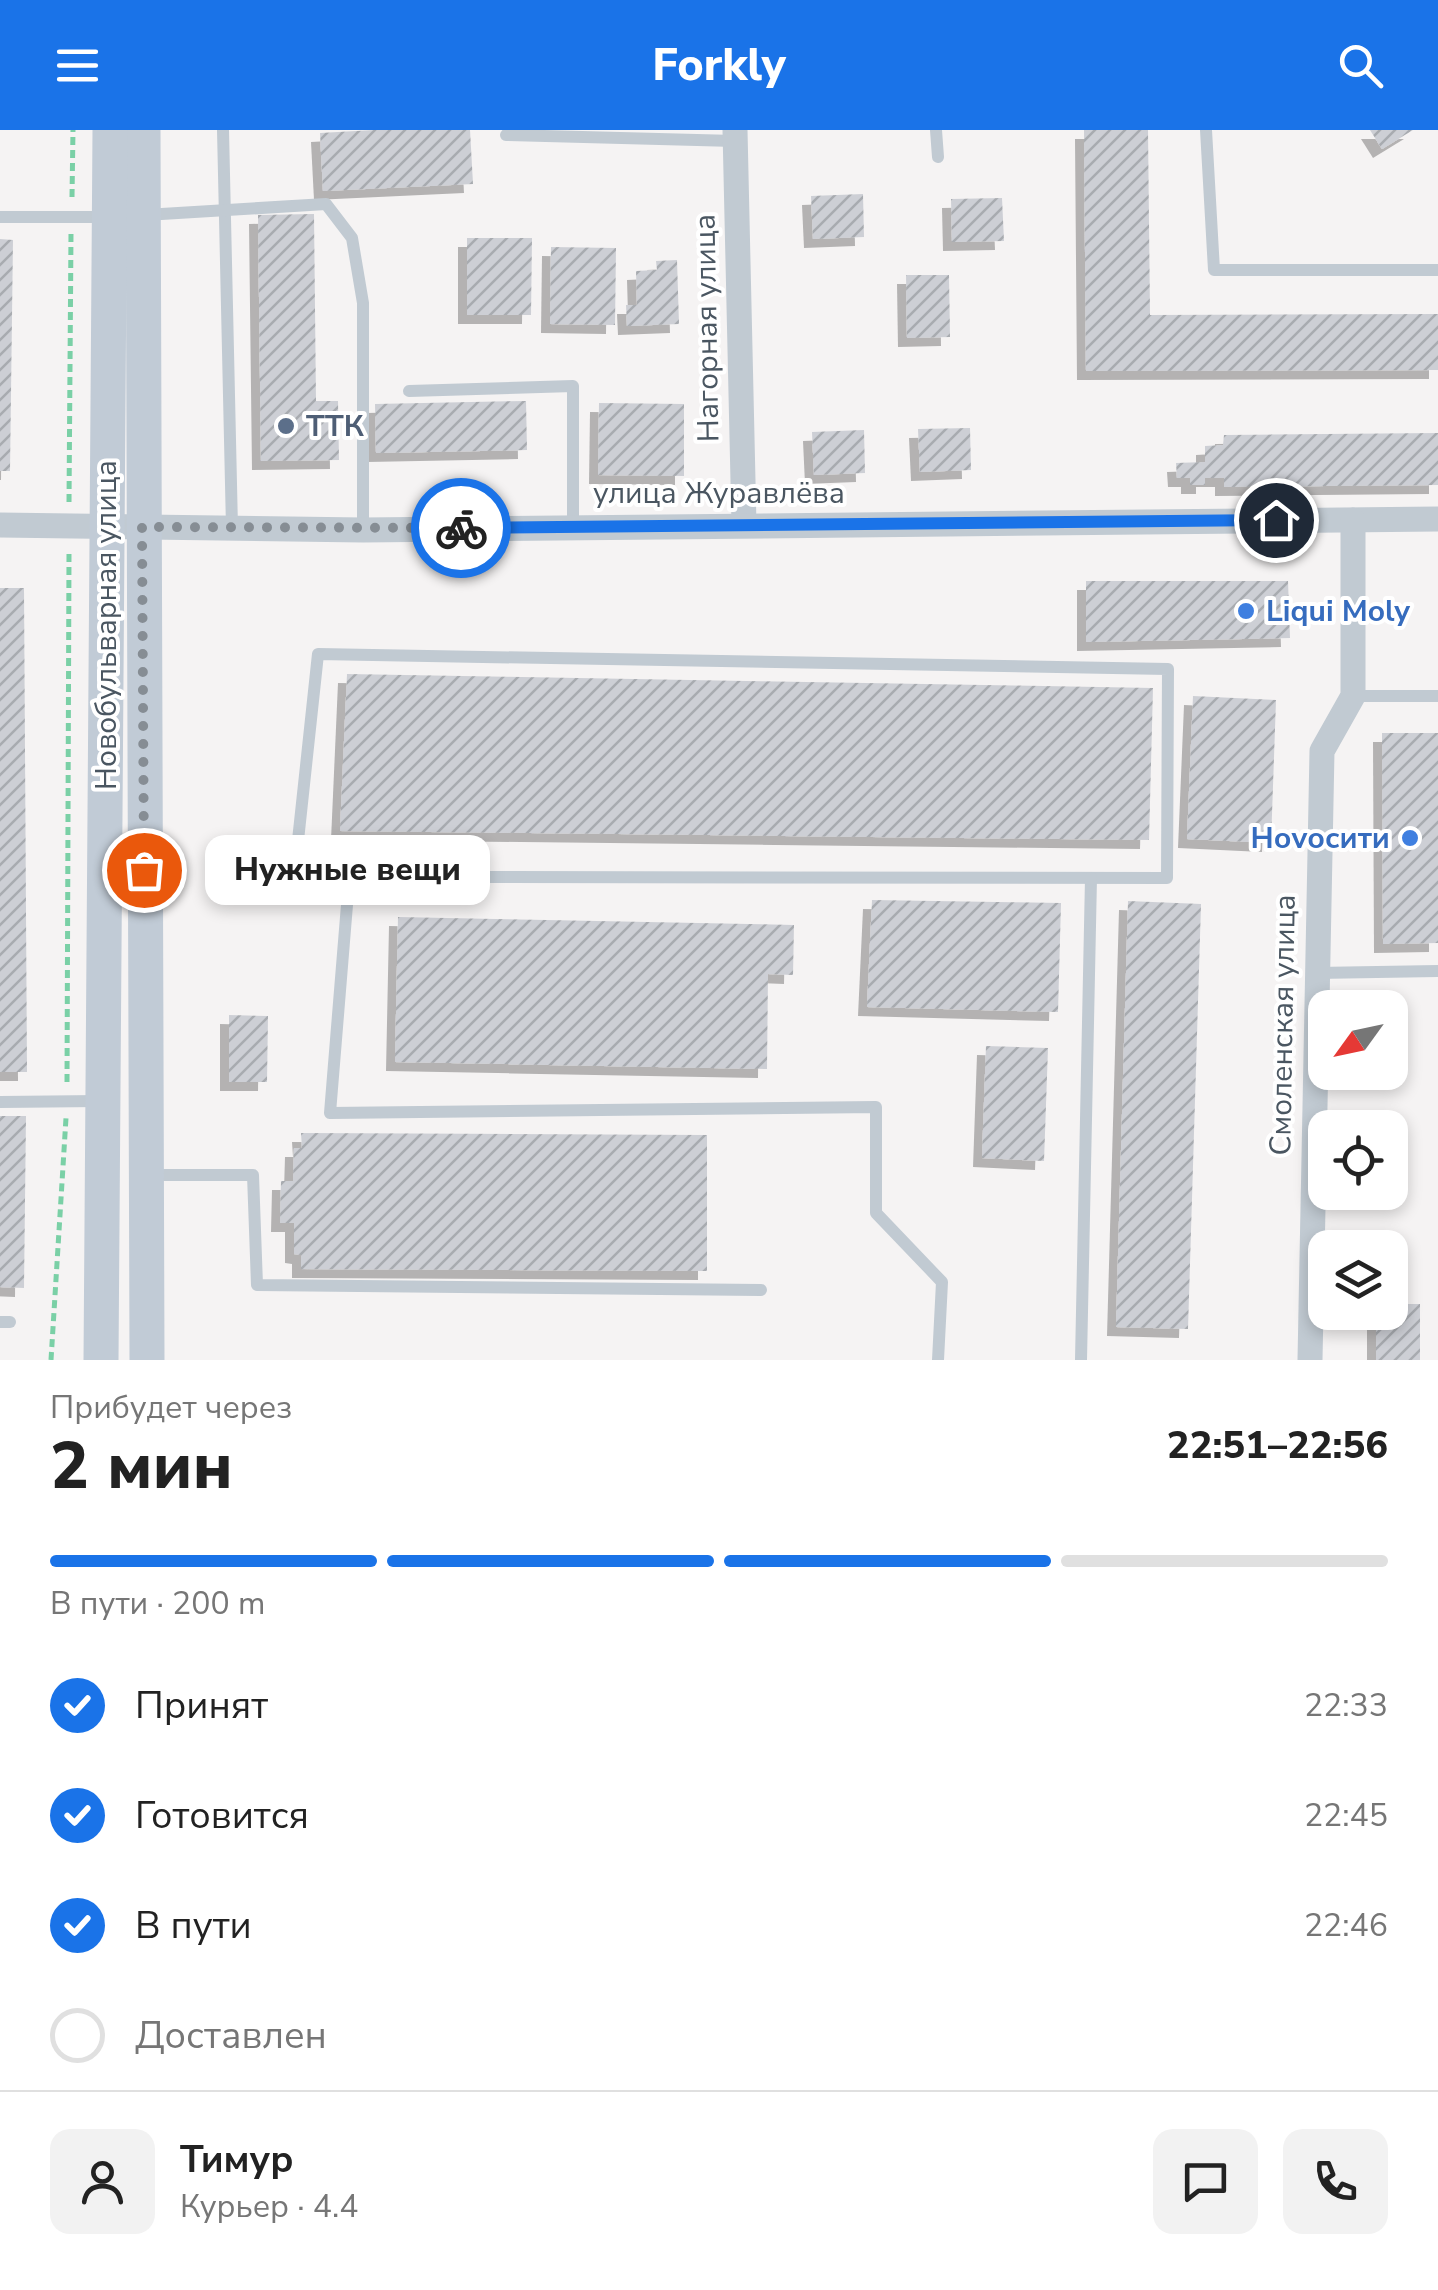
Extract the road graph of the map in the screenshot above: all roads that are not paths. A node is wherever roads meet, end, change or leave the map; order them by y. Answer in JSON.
{"nodes":[{"id":1,"x":110,"y":130,"type":"edge"},
{"id":2,"x":143,"y":130,"type":"edge"},
{"id":3,"x":222,"y":130,"type":"edge"},
{"id":4,"x":936,"y":130,"type":"edge"},
{"id":5,"x":1206,"y":130,"type":"edge"},
{"id":6,"x":506,"y":134,"type":"dead end"},
{"id":7,"x":735,"y":135,"type":"edge"},
{"id":8,"x":938,"y":157,"type":"dead end"},
{"id":9,"x":225,"y":210,"type":"junction"},
{"id":10,"x":0,"y":216,"type":"edge"},
{"id":11,"x":126,"y":216,"type":"junction"},
{"id":12,"x":1438,"y":270,"type":"edge"},
{"id":13,"x":408,"y":391,"type":"dead end"},
{"id":14,"x":1438,"y":519,"type":"edge"},
{"id":15,"x":1353,"y":520,"type":"junction"},
{"id":16,"x":0,"y":525,"type":"edge"},
{"id":17,"x":744,"y":525,"type":"junction"},
{"id":18,"x":106,"y":526,"type":"junction"},
{"id":19,"x":572,"y":526,"type":"junction"},
{"id":20,"x":142,"y":527,"type":"junction"},
{"id":21,"x":232,"y":528,"type":"junction"},
{"id":22,"x":363,"y":530,"type":"junction"},
{"id":23,"x":1353,"y":696,"type":"junction"},
{"id":24,"x":1438,"y":696,"type":"edge"},
{"id":25,"x":490,"y":877,"type":"dead end"},
{"id":26,"x":1091,"y":878,"type":"junction"},
{"id":27,"x":1438,"y":971,"type":"edge"},
{"id":28,"x":1316,"y":973,"type":"junction"},
{"id":29,"x":84,"y":1101,"type":"junction"},
{"id":30,"x":0,"y":1102,"type":"edge"},
{"id":31,"x":147,"y":1175,"type":"junction"},
{"id":32,"x":761,"y":1290,"type":"dead end"},
{"id":33,"x":101,"y":1360,"type":"edge"},
{"id":34,"x":147,"y":1360,"type":"edge"},
{"id":35,"x":938,"y":1360,"type":"edge"},
{"id":36,"x":1081,"y":1360,"type":"edge"},
{"id":37,"x":1310,"y":1360,"type":"edge"}],
"edges":[{"from":1,"to":11,"type":"main road","name":"Новобульварная улица"},
{"from":2,"to":11,"type":"main road","name":"Новобульварная улица"},
{"from":3,"to":9,"type":"lane"},
{"from":4,"to":8,"type":"lane"},
{"from":5,"to":12,"type":"lane"},
{"from":6,"to":7,"type":"lane"},
{"from":7,"to":17,"type":"street","name":"Нагорная улица"},
{"from":9,"to":11,"type":"lane"},
{"from":9,"to":21,"type":"lane"},
{"from":9,"to":22,"type":"lane"},
{"from":10,"to":11,"type":"lane"},
{"from":11,"to":18,"type":"main road","name":"Новобульварная улица"},
{"from":11,"to":20,"type":"main road","name":"Новобульварная улица"},
{"from":13,"to":19,"type":"lane"},
{"from":14,"to":15,"type":"street","name":"улица Журавлёва"},
{"from":15,"to":17,"type":"street","name":"улица Журавлёва"},
{"from":15,"to":23,"type":"street","name":"Смоленская улица"},
{"from":16,"to":18,"type":"street","name":"улица Журавлёва"},
{"from":17,"to":19,"type":"street","name":"улица Журавлёва"},
{"from":18,"to":20,"type":"street","name":"улица Журавлёва"},
{"from":18,"to":29,"type":"main road","name":"Новобульварная улица"},
{"from":19,"to":22,"type":"street","name":"улица Журавлёва"},
{"from":20,"to":21,"type":"street","name":"улица Журавлёва"},
{"from":20,"to":31,"type":"main road","name":"Новобульварная улица"},
{"from":21,"to":22,"type":"street","name":"улица Журавлёва"},
{"from":23,"to":24,"type":"lane"},
{"from":23,"to":28,"type":"street","name":"Смоленская улица"},
{"from":25,"to":26,"type":"lane"},
{"from":26,"to":35,"type":"lane"},
{"from":26,"to":36,"type":"lane"},
{"from":27,"to":28,"type":"lane"},
{"from":28,"to":37,"type":"street","name":"Смоленская улица"},
{"from":29,"to":30,"type":"lane"},
{"from":29,"to":33,"type":"main road","name":"Новобульварная улица"},
{"from":31,"to":32,"type":"lane"},
{"from":31,"to":34,"type":"main road","name":"Новобульварная улица"}]}
